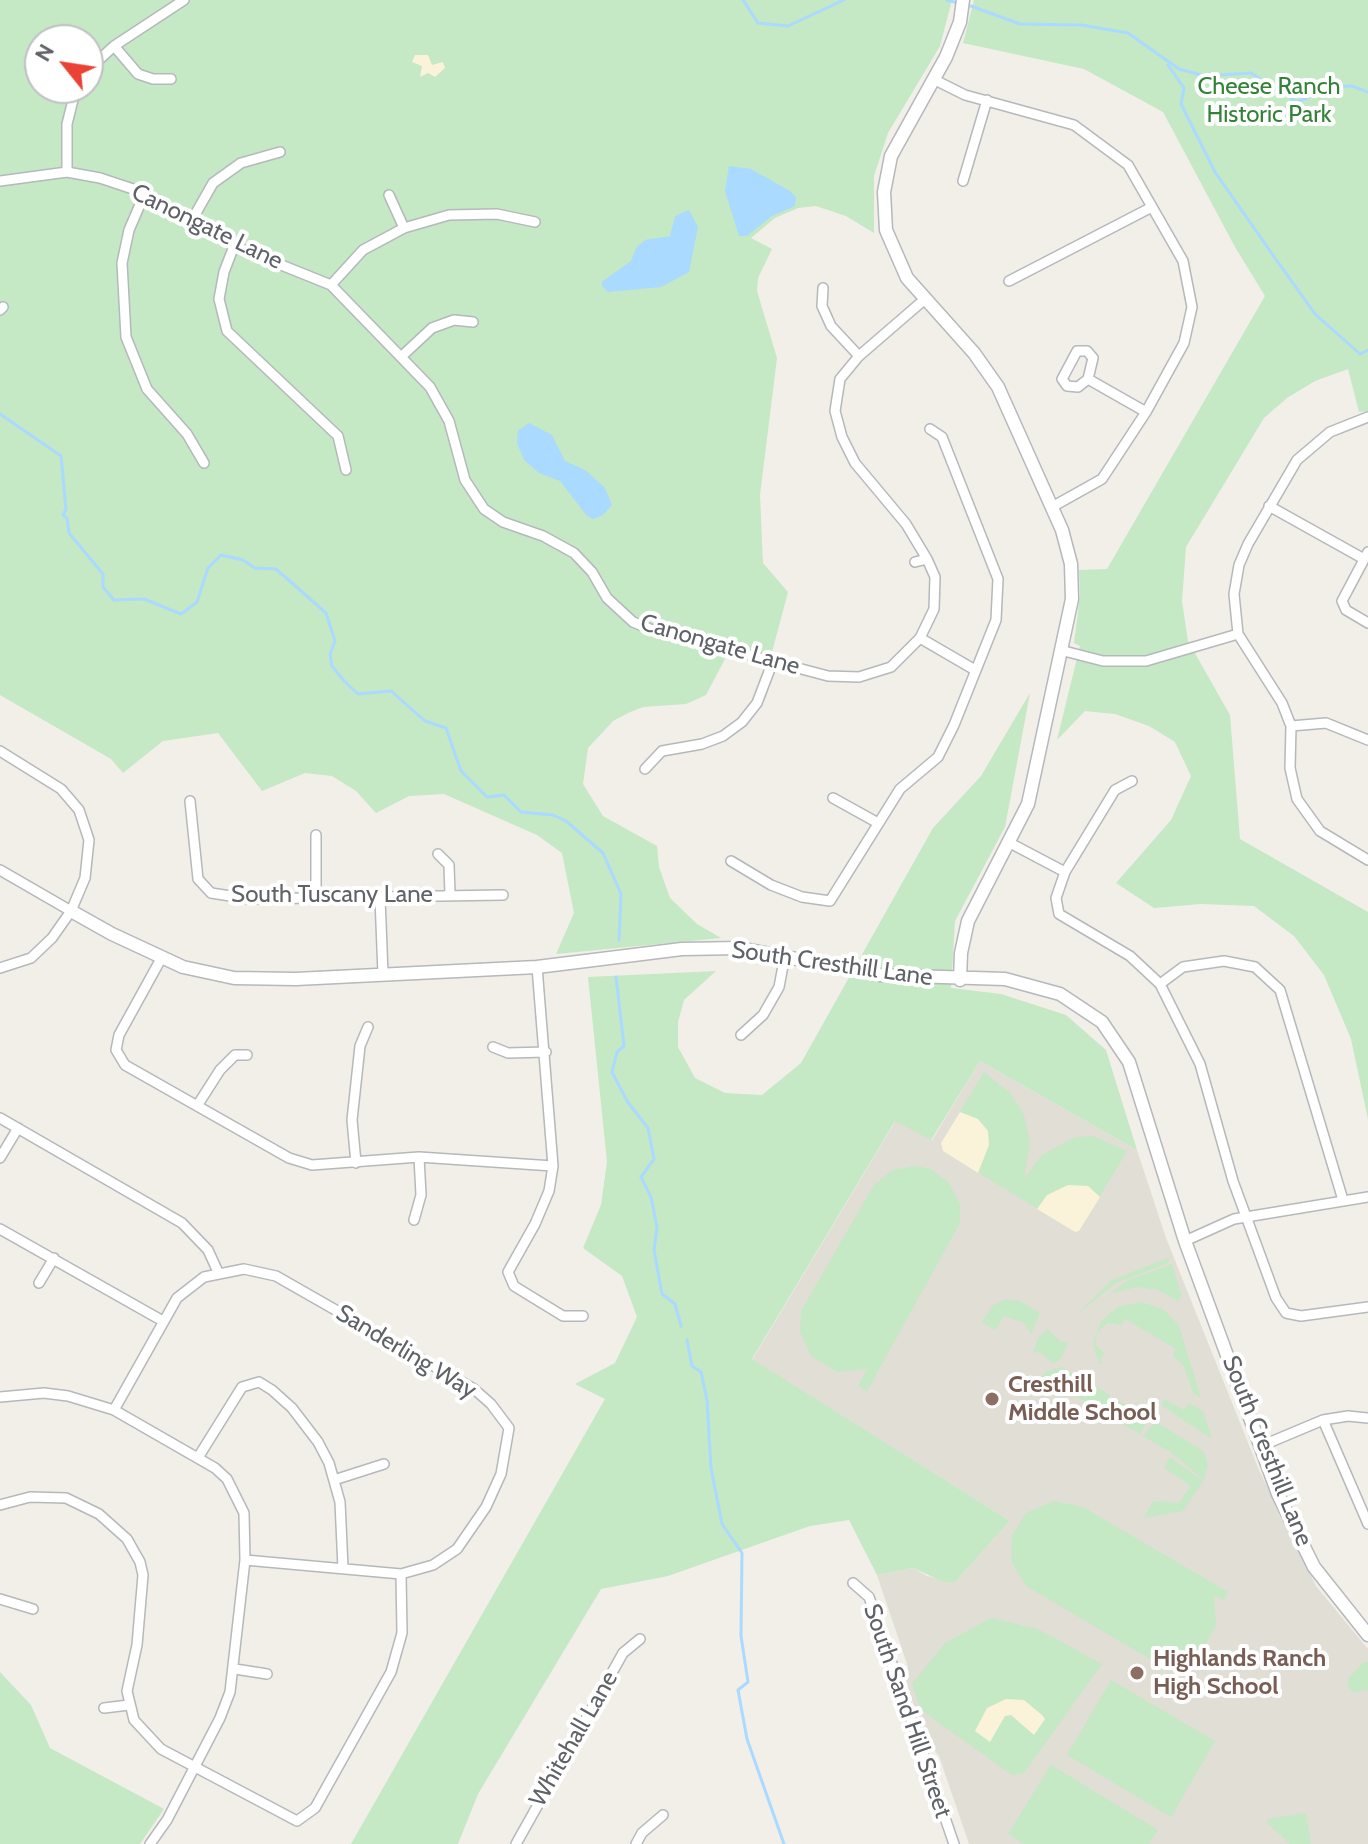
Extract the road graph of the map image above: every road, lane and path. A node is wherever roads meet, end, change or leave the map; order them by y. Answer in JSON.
{"nodes":[{"id":1,"x":184,"y":0,"type":"edge"},
{"id":2,"x":963,"y":0,"type":"edge"},
{"id":3,"x":114,"y":46,"type":"junction"},
{"id":4,"x":104,"y":55,"type":"edge"},
{"id":5,"x":171,"y":79,"type":"dead end"},
{"id":6,"x":933,"y":79,"type":"junction"},
{"id":7,"x":987,"y":100,"type":"junction"},
{"id":8,"x":72,"y":104,"type":"edge"},
{"id":9,"x":280,"y":152,"type":"dead end"},
{"id":10,"x":67,"y":172,"type":"junction"},
{"id":11,"x":0,"y":181,"type":"edge"},
{"id":12,"x":963,"y":181,"type":"dead end"},
{"id":13,"x":145,"y":193,"type":"junction"},
{"id":14,"x":389,"y":195,"type":"dead end"},
{"id":15,"x":1152,"y":207,"type":"junction"},
{"id":16,"x":192,"y":220,"type":"junction"},
{"id":17,"x":535,"y":222,"type":"dead end"},
{"id":18,"x":404,"y":228,"type":"junction"},
{"id":19,"x":234,"y":246,"type":"junction"},
{"id":20,"x":1009,"y":281,"type":"dead end"},
{"id":21,"x":331,"y":285,"type":"junction"},
{"id":22,"x":823,"y":288,"type":"dead end"},
{"id":23,"x":925,"y":299,"type":"junction"},
{"id":24,"x":473,"y":322,"type":"dead end"},
{"id":25,"x":402,"y":356,"type":"junction"},
{"id":26,"x":859,"y":356,"type":"junction"},
{"id":27,"x":1088,"y":379,"type":"dead end"},
{"id":28,"x":1146,"y":412,"type":"junction"},
{"id":29,"x":1368,"y":417,"type":"edge"},
{"id":30,"x":930,"y":429,"type":"dead end"},
{"id":31,"x":204,"y":463,"type":"dead end"},
{"id":32,"x":346,"y":470,"type":"dead end"},
{"id":33,"x":1269,"y":506,"type":"junction"},
{"id":34,"x":1052,"y":507,"type":"junction"},
{"id":35,"x":1366,"y":556,"type":"edge"},
{"id":36,"x":927,"y":559,"type":"junction"},
{"id":37,"x":915,"y":562,"type":"dead end"},
{"id":38,"x":1368,"y":623,"type":"edge"},
{"id":39,"x":1238,"y":634,"type":"junction"},
{"id":40,"x":920,"y":638,"type":"junction"},
{"id":41,"x":1064,"y":651,"type":"junction"},
{"id":42,"x":773,"y":661,"type":"junction"},
{"id":43,"x":975,"y":670,"type":"junction"},
{"id":44,"x":1291,"y":726,"type":"junction"},
{"id":45,"x":1368,"y":740,"type":"edge"},
{"id":46,"x":0,"y":751,"type":"edge"},
{"id":47,"x":645,"y":769,"type":"dead end"},
{"id":48,"x":1132,"y":781,"type":"dead end"},
{"id":49,"x":833,"y":798,"type":"dead end"},
{"id":50,"x":190,"y":801,"type":"dead end"},
{"id":51,"x":878,"y":823,"type":"junction"},
{"id":52,"x":316,"y":835,"type":"dead end"},
{"id":53,"x":1010,"y":843,"type":"junction"},
{"id":54,"x":438,"y":854,"type":"dead end"},
{"id":55,"x":1368,"y":860,"type":"edge"},
{"id":56,"x":731,"y":861,"type":"dead end"},
{"id":57,"x":0,"y":870,"type":"edge"},
{"id":58,"x":1065,"y":872,"type":"junction"},
{"id":59,"x":450,"y":895,"type":"junction"},
{"id":60,"x":503,"y":895,"type":"dead end"},
{"id":61,"x":380,"y":898,"type":"junction"},
{"id":62,"x":316,"y":899,"type":"junction"},
{"id":63,"x":71,"y":911,"type":"junction"},
{"id":64,"x":785,"y":955,"type":"junction"},
{"id":65,"x":162,"y":957,"type":"junction"},
{"id":66,"x":537,"y":967,"type":"junction"},
{"id":67,"x":0,"y":968,"type":"edge"},
{"id":68,"x":383,"y":974,"type":"junction"},
{"id":69,"x":960,"y":980,"type":"junction"},
{"id":70,"x":1160,"y":984,"type":"junction"},
{"id":71,"x":368,"y":1027,"type":"dead end"},
{"id":72,"x":741,"y":1035,"type":"dead end"},
{"id":73,"x":493,"y":1047,"type":"dead end"},
{"id":74,"x":546,"y":1052,"type":"junction"},
{"id":75,"x":247,"y":1055,"type":"dead end"},
{"id":76,"x":197,"y":1106,"type":"junction"},
{"id":77,"x":0,"y":1118,"type":"edge"},
{"id":78,"x":18,"y":1128,"type":"junction"},
{"id":79,"x":419,"y":1157,"type":"junction"},
{"id":80,"x":0,"y":1158,"type":"edge"},
{"id":81,"x":356,"y":1163,"type":"junction"},
{"id":82,"x":553,"y":1166,"type":"junction"},
{"id":83,"x":1368,"y":1197,"type":"edge"},
{"id":84,"x":1343,"y":1200,"type":"junction"},
{"id":85,"x":1246,"y":1217,"type":"junction"},
{"id":86,"x":414,"y":1220,"type":"dead end"},
{"id":87,"x":0,"y":1229,"type":"edge"},
{"id":88,"x":1185,"y":1241,"type":"junction"},
{"id":89,"x":54,"y":1258,"type":"junction"},
{"id":90,"x":218,"y":1272,"type":"junction"},
{"id":91,"x":39,"y":1283,"type":"dead end"},
{"id":92,"x":1368,"y":1307,"type":"edge"},
{"id":93,"x":583,"y":1316,"type":"dead end"},
{"id":94,"x":161,"y":1320,"type":"junction"},
{"id":95,"x":0,"y":1397,"type":"edge"},
{"id":96,"x":114,"y":1410,"type":"junction"},
{"id":97,"x":1368,"y":1418,"type":"edge"},
{"id":98,"x":1323,"y":1420,"type":"junction"},
{"id":99,"x":1261,"y":1446,"type":"junction"},
{"id":100,"x":199,"y":1456,"type":"junction"},
{"id":101,"x":384,"y":1464,"type":"dead end"},
{"id":102,"x":334,"y":1480,"type":"junction"},
{"id":103,"x":0,"y":1505,"type":"edge"},
{"id":104,"x":1368,"y":1524,"type":"edge"},
{"id":105,"x":245,"y":1560,"type":"junction"},
{"id":106,"x":343,"y":1568,"type":"junction"},
{"id":107,"x":401,"y":1574,"type":"junction"},
{"id":108,"x":853,"y":1583,"type":"dead end"},
{"id":109,"x":0,"y":1599,"type":"edge"},
{"id":110,"x":33,"y":1609,"type":"dead end"},
{"id":111,"x":1368,"y":1635,"type":"edge"},
{"id":112,"x":640,"y":1639,"type":"dead end"},
{"id":113,"x":235,"y":1669,"type":"junction"},
{"id":114,"x":267,"y":1674,"type":"dead end"},
{"id":115,"x":129,"y":1705,"type":"junction"},
{"id":116,"x":104,"y":1708,"type":"dead end"},
{"id":117,"x":194,"y":1767,"type":"junction"},
{"id":118,"x":663,"y":1815,"type":"dead end"},
{"id":119,"x":150,"y":1844,"type":"edge"},
{"id":120,"x":516,"y":1844,"type":"edge"},
{"id":121,"x":636,"y":1844,"type":"edge"},
{"id":122,"x":954,"y":1844,"type":"edge"}],
"edges":[{"from":1,"to":3,"type":"street"},
{"from":2,"to":6,"type":"street"},
{"from":3,"to":4,"type":"street"},
{"from":3,"to":5,"type":"street"},
{"from":6,"to":7,"type":"street"},
{"from":6,"to":23,"type":"street"},
{"from":7,"to":12,"type":"street"},
{"from":7,"to":15,"type":"street"},
{"from":8,"to":10,"type":"street"},
{"from":9,"to":16,"type":"street"},
{"from":10,"to":11,"type":"street","name":"Canongate Lane"},
{"from":10,"to":13,"type":"street","name":"Canongate Lane"},
{"from":13,"to":16,"type":"street","name":"Canongate Lane"},
{"from":13,"to":31,"type":"street"},
{"from":14,"to":18,"type":"street"},
{"from":15,"to":20,"type":"street"},
{"from":15,"to":28,"type":"street"},
{"from":16,"to":19,"type":"street","name":"Canongate Lane"},
{"from":17,"to":18,"type":"street"},
{"from":18,"to":21,"type":"street"},
{"from":19,"to":21,"type":"street","name":"Canongate Lane"},
{"from":19,"to":32,"type":"street"},
{"from":21,"to":25,"type":"street","name":"Canongate Lane"},
{"from":22,"to":26,"type":"street"},
{"from":23,"to":26,"type":"street","name":"Canongate Lane"},
{"from":23,"to":34,"type":"street"},
{"from":24,"to":25,"type":"street"},
{"from":25,"to":42,"type":"street","name":"Canongate Lane"},
{"from":26,"to":36,"type":"street","name":"Canongate Lane"},
{"from":27,"to":28,"type":"street"},
{"from":28,"to":34,"type":"street"},
{"from":29,"to":33,"type":"street"},
{"from":30,"to":43,"type":"street"},
{"from":33,"to":35,"type":"street"},
{"from":33,"to":39,"type":"street"},
{"from":34,"to":41,"type":"street"},
{"from":35,"to":38,"type":"street"},
{"from":36,"to":37,"type":"street"},
{"from":36,"to":40,"type":"street","name":"Canongate Lane"},
{"from":39,"to":41,"type":"street"},
{"from":39,"to":44,"type":"street"},
{"from":40,"to":42,"type":"street","name":"Canongate Lane"},
{"from":40,"to":43,"type":"street"},
{"from":41,"to":53,"type":"street"},
{"from":42,"to":47,"type":"street"},
{"from":43,"to":51,"type":"street"},
{"from":44,"to":45,"type":"street"},
{"from":44,"to":55,"type":"street"},
{"from":46,"to":63,"type":"street"},
{"from":48,"to":58,"type":"street"},
{"from":49,"to":51,"type":"street"},
{"from":50,"to":62,"type":"street","name":"South Tuscany Lane"},
{"from":51,"to":56,"type":"street"},
{"from":52,"to":62,"type":"street"},
{"from":53,"to":58,"type":"street"},
{"from":53,"to":69,"type":"street"},
{"from":54,"to":59,"type":"street"},
{"from":57,"to":63,"type":"street","name":"South Cresthill Lane"},
{"from":58,"to":70,"type":"street"},
{"from":59,"to":60,"type":"street","name":"South Tuscany Lane"},
{"from":59,"to":61,"type":"street","name":"South Tuscany Lane"},
{"from":61,"to":62,"type":"street","name":"South Tuscany Lane"},
{"from":61,"to":68,"type":"street"},
{"from":63,"to":65,"type":"street","name":"South Cresthill Lane"},
{"from":63,"to":67,"type":"street"},
{"from":64,"to":66,"type":"street","name":"South Cresthill Lane"},
{"from":64,"to":69,"type":"street","name":"South Cresthill Lane"},
{"from":64,"to":72,"type":"street"},
{"from":65,"to":68,"type":"street","name":"South Cresthill Lane"},
{"from":65,"to":76,"type":"street"},
{"from":66,"to":68,"type":"street","name":"South Cresthill Lane"},
{"from":66,"to":74,"type":"street"},
{"from":69,"to":88,"type":"street","name":"South Cresthill Lane"},
{"from":70,"to":84,"type":"street"},
{"from":70,"to":85,"type":"street"},
{"from":71,"to":81,"type":"street"},
{"from":73,"to":74,"type":"street"},
{"from":74,"to":82,"type":"street"},
{"from":75,"to":76,"type":"street"},
{"from":76,"to":81,"type":"street"},
{"from":77,"to":78,"type":"street"},
{"from":78,"to":80,"type":"street"},
{"from":78,"to":90,"type":"street"},
{"from":79,"to":81,"type":"street"},
{"from":79,"to":82,"type":"street"},
{"from":79,"to":86,"type":"street"},
{"from":82,"to":93,"type":"street"},
{"from":83,"to":84,"type":"street"},
{"from":84,"to":85,"type":"street"},
{"from":85,"to":88,"type":"street"},
{"from":85,"to":92,"type":"street"},
{"from":87,"to":89,"type":"street"},
{"from":88,"to":99,"type":"street","name":"South Cresthill Lane"},
{"from":89,"to":91,"type":"street"},
{"from":89,"to":94,"type":"street"},
{"from":90,"to":94,"type":"street"},
{"from":90,"to":107,"type":"street","name":"Sanderling Way"},
{"from":94,"to":96,"type":"street"},
{"from":95,"to":96,"type":"street"},
{"from":96,"to":100,"type":"street"},
{"from":97,"to":98,"type":"street"},
{"from":98,"to":99,"type":"street"},
{"from":98,"to":104,"type":"street"},
{"from":99,"to":111,"type":"street","name":"South Cresthill Lane"},
{"from":100,"to":102,"type":"street"},
{"from":100,"to":105,"type":"street"},
{"from":101,"to":102,"type":"street"},
{"from":102,"to":106,"type":"street"},
{"from":103,"to":115,"type":"street"},
{"from":105,"to":106,"type":"street","name":"Sanderling Way"},
{"from":105,"to":113,"type":"street"},
{"from":106,"to":107,"type":"street","name":"Sanderling Way"},
{"from":107,"to":117,"type":"street"},
{"from":108,"to":122,"type":"street","name":"South Sand Hill Street"},
{"from":109,"to":110,"type":"street"},
{"from":112,"to":120,"type":"street","name":"Whitehall Lane"},
{"from":113,"to":114,"type":"street"},
{"from":113,"to":117,"type":"street"},
{"from":115,"to":116,"type":"street"},
{"from":115,"to":117,"type":"street"},
{"from":117,"to":119,"type":"street"},
{"from":118,"to":121,"type":"street"}]}
